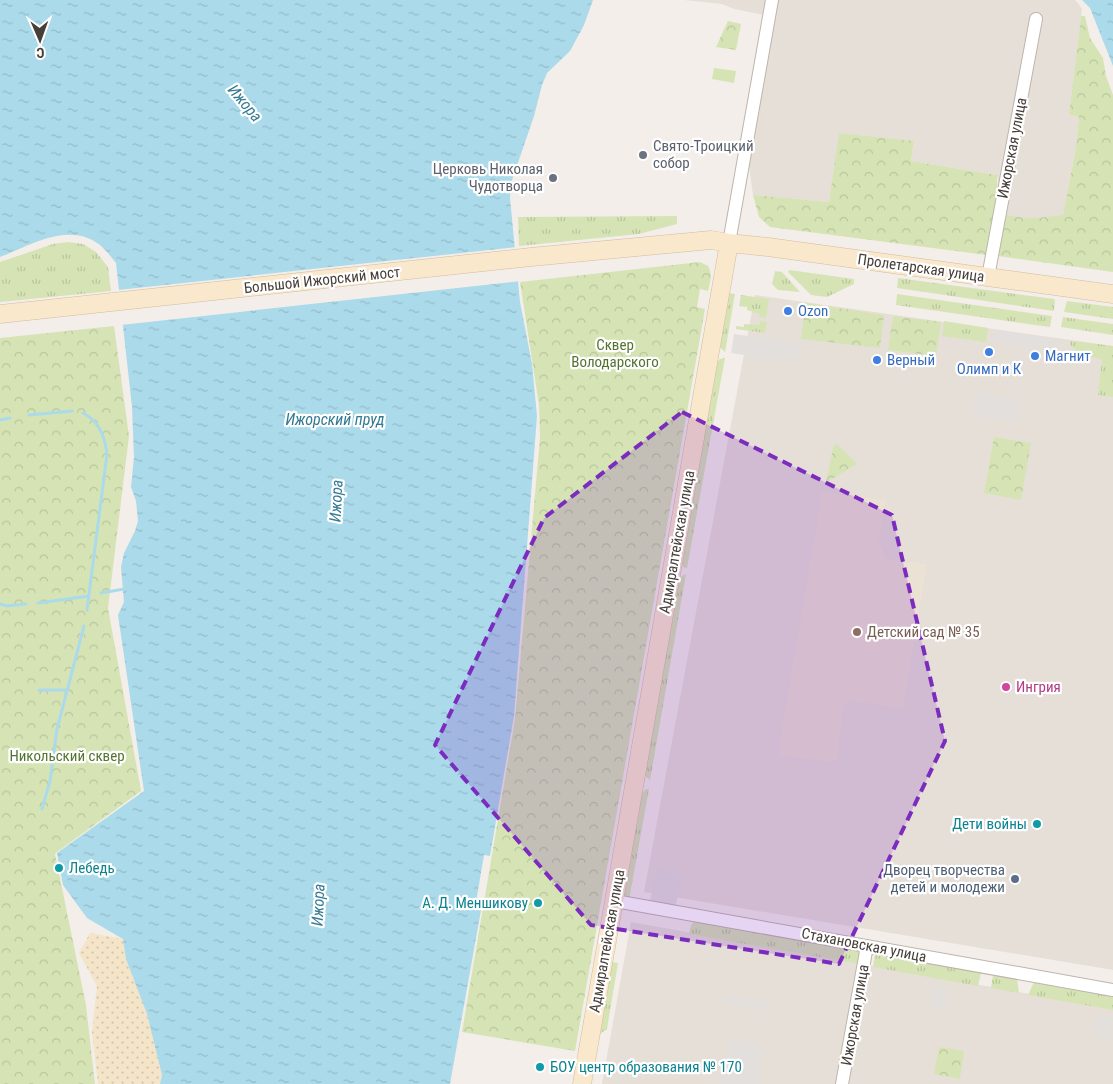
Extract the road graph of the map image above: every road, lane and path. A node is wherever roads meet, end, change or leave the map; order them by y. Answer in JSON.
{"nodes":[{"id":1,"x":772,"y":0,"type":"edge"},
{"id":2,"x":1036,"y":20,"type":"dead end"},
{"id":3,"x":729,"y":244,"type":"junction"},
{"id":4,"x":532,"y":263,"type":"joint"},
{"id":5,"x":988,"y":277,"type":"junction"},
{"id":6,"x":1113,"y":294,"type":"edge"},
{"id":7,"x":113,"y":308,"type":"junction"},
{"id":8,"x":0,"y":314,"type":"edge"},
{"id":9,"x":0,"y":326,"type":"edge"},
{"id":10,"x":615,"y":901,"type":"junction"},
{"id":11,"x":867,"y":946,"type":"junction"},
{"id":12,"x":1113,"y":990,"type":"edge"},
{"id":13,"x":582,"y":1084,"type":"edge"},
{"id":14,"x":842,"y":1084,"type":"edge"}],
"edges":[{"from":1,"to":3,"type":"street","name":"Адмиралтейская улица"},
{"from":2,"to":5,"type":"street","name":"Ижорская улица"},
{"from":3,"to":4,"type":"main road","name":"Пролетарская улица"},
{"from":3,"to":5,"type":"main road","name":"Пролетарская улица"},
{"from":3,"to":10,"type":"main road","name":"Адмиралтейская улица"},
{"from":4,"to":7,"type":"main road","name":"Большой Ижорский мост"},
{"from":5,"to":6,"type":"main road","name":"Пролетарская улица"},
{"from":7,"to":8,"type":"main road"},
{"from":7,"to":9,"type":"main road"},
{"from":10,"to":11,"type":"street","name":"Стахановская улица"},
{"from":10,"to":13,"type":"main road","name":"Адмиралтейская улица"},
{"from":11,"to":12,"type":"street","name":"Стахановская улица"},
{"from":11,"to":14,"type":"street","name":"Ижорская улица"}]}
